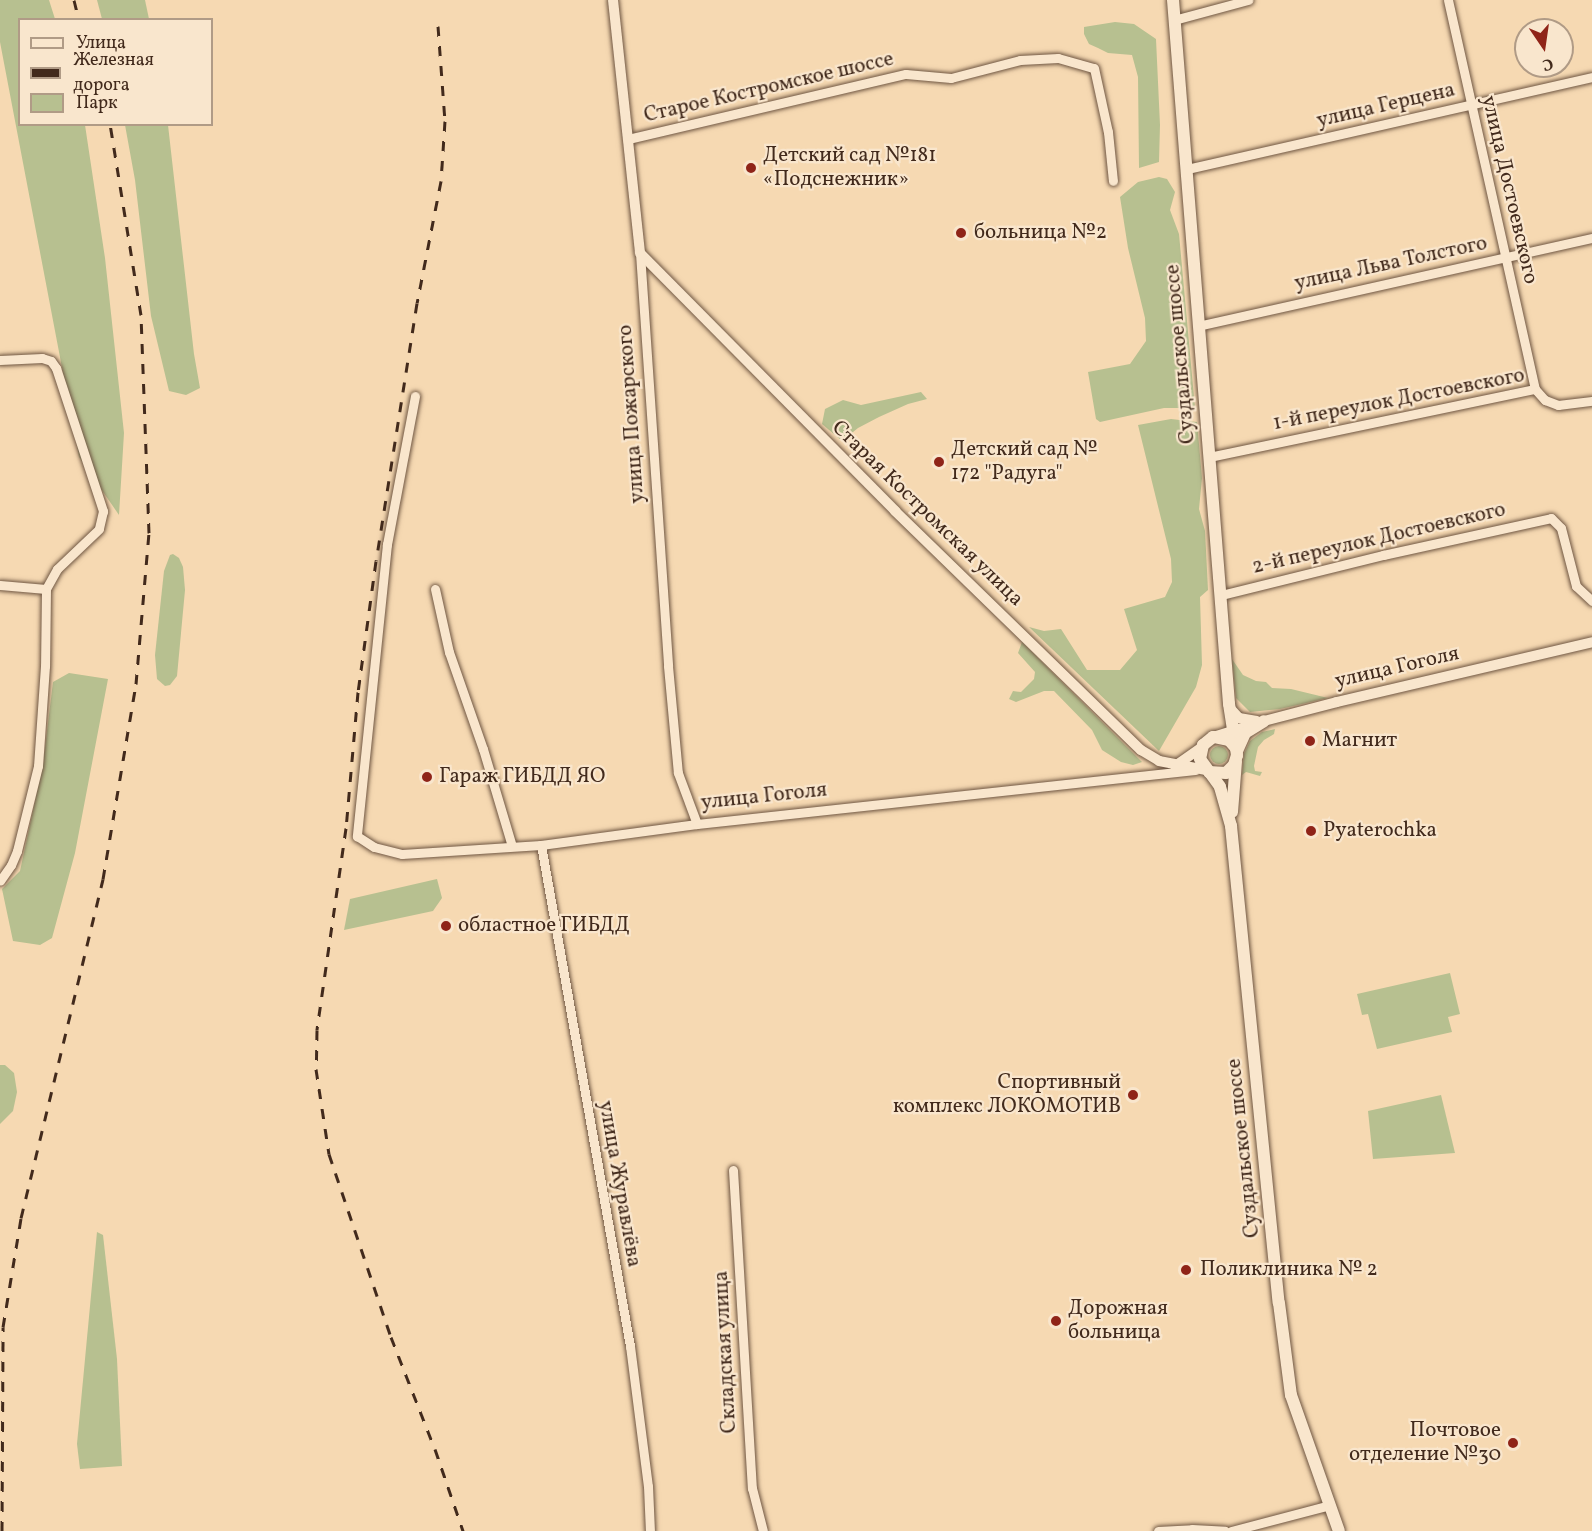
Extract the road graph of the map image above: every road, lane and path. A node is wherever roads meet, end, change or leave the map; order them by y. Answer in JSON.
{"nodes":[{"id":1,"x":613,"y":0,"type":"edge"},
{"id":2,"x":1173,"y":0,"type":"edge"},
{"id":3,"x":1248,"y":0,"type":"edge"},
{"id":4,"x":1448,"y":0,"type":"edge"},
{"id":5,"x":1174,"y":20,"type":"junction"},
{"id":6,"x":1592,"y":77,"type":"edge"},
{"id":7,"x":1470,"y":106,"type":"junction"},
{"id":8,"x":628,"y":139,"type":"junction"},
{"id":9,"x":1187,"y":169,"type":"junction"},
{"id":10,"x":1113,"y":181,"type":"dead end"},
{"id":11,"x":1592,"y":238,"type":"edge"},
{"id":12,"x":640,"y":253,"type":"junction"},
{"id":13,"x":1507,"y":258,"type":"junction"},
{"id":14,"x":1198,"y":326,"type":"junction"},
{"id":15,"x":0,"y":360,"type":"edge"},
{"id":16,"x":1535,"y":389,"type":"junction"},
{"id":17,"x":415,"y":396,"type":"dead end"},
{"id":18,"x":1592,"y":401,"type":"edge"},
{"id":19,"x":1209,"y":457,"type":"junction"},
{"id":20,"x":0,"y":585,"type":"edge"},
{"id":21,"x":46,"y":589,"type":"junction"},
{"id":22,"x":435,"y":589,"type":"dead end"},
{"id":23,"x":1221,"y":595,"type":"junction"},
{"id":24,"x":1592,"y":601,"type":"edge"},
{"id":25,"x":1592,"y":642,"type":"edge"},
{"id":26,"x":1229,"y":705,"type":"junction"},
{"id":27,"x":1264,"y":721,"type":"junction"},
{"id":28,"x":1233,"y":731,"type":"junction"},
{"id":29,"x":1213,"y":737,"type":"junction"},
{"id":30,"x":1202,"y":747,"type":"junction"},
{"id":31,"x":1236,"y":753,"type":"junction"},
{"id":32,"x":1175,"y":766,"type":"junction"},
{"id":33,"x":1206,"y":771,"type":"junction"},
{"id":34,"x":1160,"y":774,"type":"junction"},
{"id":35,"x":697,"y":824,"type":"junction"},
{"id":36,"x":1231,"y":826,"type":"junction"},
{"id":37,"x":541,"y":844,"type":"junction"},
{"id":38,"x":512,"y":846,"type":"junction"},
{"id":39,"x":0,"y":881,"type":"edge"},
{"id":40,"x":733,"y":1170,"type":"dead end"},
{"id":41,"x":1330,"y":1505,"type":"junction"},
{"id":42,"x":650,"y":1531,"type":"edge"},
{"id":43,"x":764,"y":1531,"type":"edge"},
{"id":44,"x":1158,"y":1531,"type":"edge"},
{"id":45,"x":1225,"y":1531,"type":"edge"},
{"id":46,"x":1231,"y":1531,"type":"edge"},
{"id":47,"x":1339,"y":1531,"type":"edge"}],
"edges":[{"from":1,"to":8,"type":"street","name":"улица Пожарского"},
{"from":2,"to":5,"type":"main road","name":"Суздальское шоссе"},
{"from":3,"to":5,"type":"street"},
{"from":4,"to":7,"type":"street","name":"улица Достоевского"},
{"from":5,"to":9,"type":"main road","name":"Суздальское шоссе"},
{"from":6,"to":7,"type":"street","name":"улица Герцена"},
{"from":7,"to":9,"type":"street","name":"улица Герцена"},
{"from":7,"to":13,"type":"street","name":"улица Достоевского"},
{"from":8,"to":10,"type":"street","name":"Старое Костромское шоссе"},
{"from":8,"to":12,"type":"street","name":"улица Пожарского"},
{"from":9,"to":14,"type":"main road","name":"Суздальское шоссе"},
{"from":11,"to":13,"type":"street","name":"улица Льва Толстого"},
{"from":12,"to":32,"type":"street","name":"Старая Костромская улица"},
{"from":12,"to":35,"type":"street","name":"улица Пожарского"},
{"from":13,"to":14,"type":"street","name":"улица Льва Толстого"},
{"from":13,"to":16,"type":"street","name":"улица Достоевского"},
{"from":14,"to":19,"type":"main road","name":"Суздальское шоссе"},
{"from":15,"to":21,"type":"street"},
{"from":16,"to":18,"type":"street","name":"1-й переулок Достоевского"},
{"from":16,"to":19,"type":"street","name":"1-й переулок Достоевского"},
{"from":17,"to":38,"type":"street","name":"улица Гоголя"},
{"from":19,"to":23,"type":"main road","name":"Суздальское шоссе"},
{"from":20,"to":21,"type":"street"},
{"from":21,"to":39,"type":"street"},
{"from":22,"to":38,"type":"street"},
{"from":23,"to":24,"type":"street","name":"2-й переулок Достоевского"},
{"from":23,"to":26,"type":"main road","name":"Суздальское шоссе"},
{"from":25,"to":27,"type":"street","name":"улица Гоголя"},
{"from":26,"to":27,"type":"street"},
{"from":26,"to":28,"type":"main road","name":"Суздальское шоссе"},
{"from":26,"to":29,"type":"main road","name":"Суздальское шоссе"},
{"from":27,"to":28,"type":"street","name":"улица Гоголя"},
{"from":27,"to":31,"type":"main road"},
{"from":28,"to":29,"type":"street","name":"улица Гоголя"},
{"from":28,"to":31,"type":"main road","name":"Суздальское шоссе"},
{"from":29,"to":30,"type":"main road"},
{"from":29,"to":31,"type":"main road"},
{"from":30,"to":32,"type":"street","name":"улица Гоголя"},
{"from":30,"to":33,"type":"main road"},
{"from":31,"to":33,"type":"main road"},
{"from":31,"to":36,"type":"main road","name":"Суздальское шоссе"},
{"from":32,"to":33,"type":"street","name":"Старая Костромская улица"},
{"from":32,"to":34,"type":"street","name":"улица Гоголя"},
{"from":33,"to":34,"type":"street","name":"улица Гоголя"},
{"from":33,"to":36,"type":"main road","name":"Суздальское шоссе"},
{"from":34,"to":35,"type":"street","name":"улица Гоголя"},
{"from":35,"to":37,"type":"street","name":"улица Гоголя"},
{"from":36,"to":41,"type":"main road","name":"Суздальское шоссе"},
{"from":37,"to":38,"type":"street","name":"улица Гоголя"},
{"from":37,"to":42,"type":"street","name":"улица Журавлёва"},
{"from":40,"to":43,"type":"street","name":"Складская улица"},
{"from":41,"to":46,"type":"street"},
{"from":41,"to":47,"type":"main road","name":"Суздальское шоссе"},
{"from":44,"to":45,"type":"street"}]}
